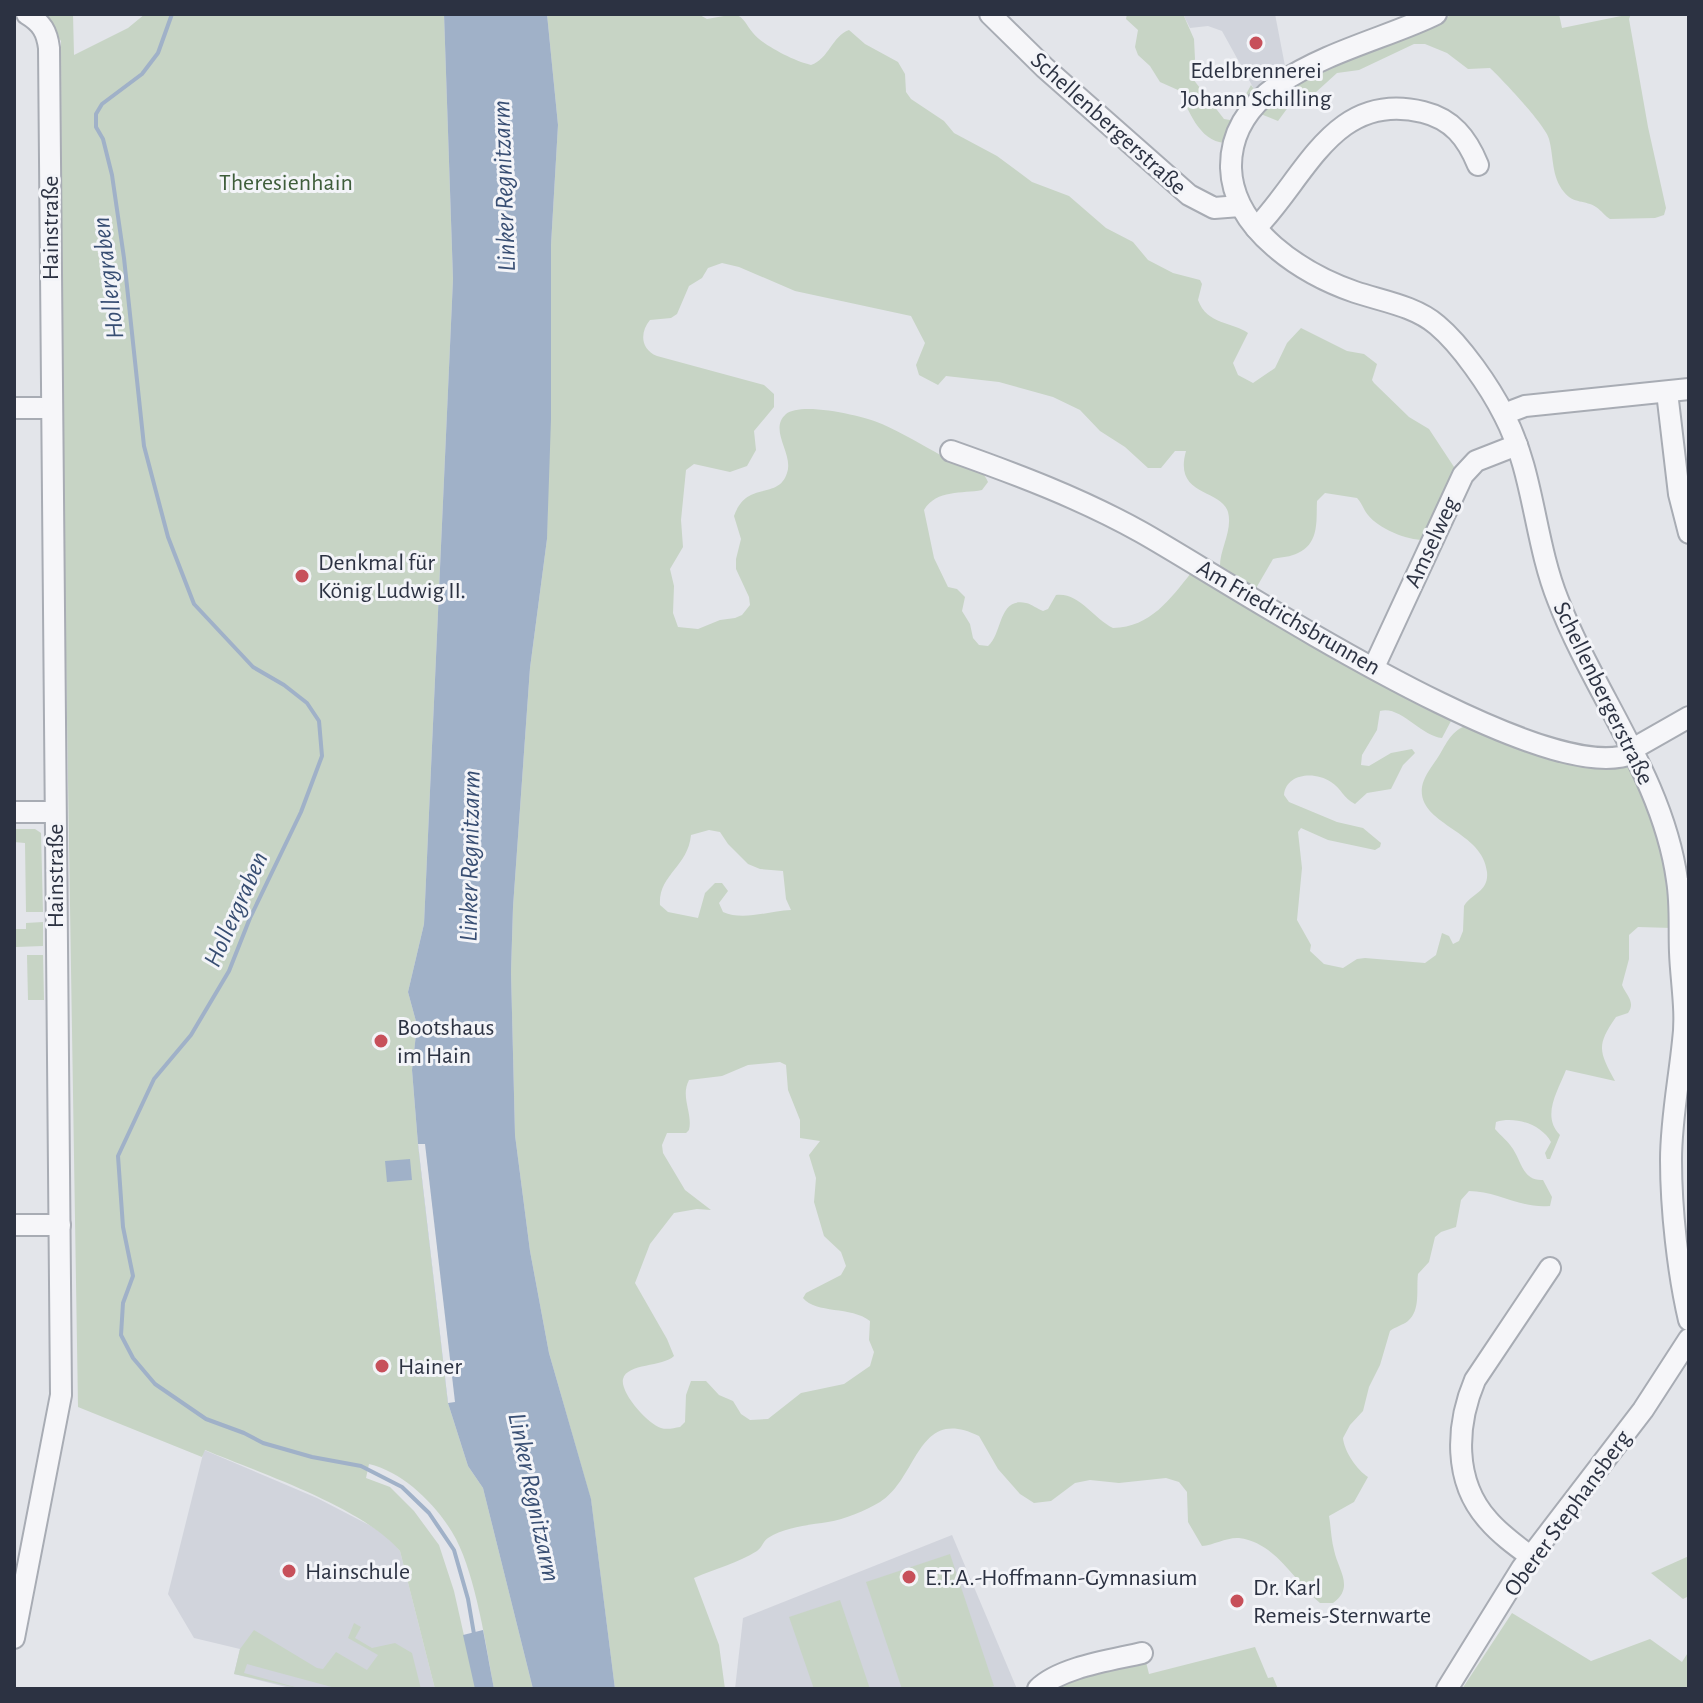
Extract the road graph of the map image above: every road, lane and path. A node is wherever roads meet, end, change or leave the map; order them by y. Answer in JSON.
{"nodes":[{"id":1,"x":27,"y":14,"type":"edge"},
{"id":2,"x":990,"y":14,"type":"edge"},
{"id":3,"x":1436,"y":14,"type":"edge"},
{"id":4,"x":1478,"y":165,"type":"dead end"},
{"id":5,"x":1240,"y":206,"type":"junction"},
{"id":6,"x":1256,"y":228,"type":"junction"},
{"id":7,"x":1689,"y":389,"type":"edge"},
{"id":8,"x":1667,"y":392,"type":"junction"},
{"id":9,"x":14,"y":408,"type":"edge"},
{"id":10,"x":52,"y":408,"type":"junction"},
{"id":11,"x":1504,"y":414,"type":"junction"},
{"id":12,"x":1517,"y":445,"type":"junction"},
{"id":13,"x":951,"y":451,"type":"dead end"},
{"id":14,"x":1689,"y":533,"type":"edge"},
{"id":15,"x":1374,"y":667,"type":"junction"},
{"id":16,"x":1689,"y":717,"type":"edge"},
{"id":17,"x":1632,"y":751,"type":"junction"},
{"id":18,"x":14,"y":812,"type":"edge"},
{"id":19,"x":55,"y":812,"type":"junction"},
{"id":20,"x":1686,"y":1036,"type":"edge"},
{"id":21,"x":14,"y":1225,"type":"edge"},
{"id":22,"x":60,"y":1225,"type":"junction"},
{"id":23,"x":1550,"y":1268,"type":"dead end"},
{"id":24,"x":1689,"y":1320,"type":"edge"},
{"id":25,"x":1689,"y":1339,"type":"edge"},
{"id":26,"x":1530,"y":1556,"type":"junction"},
{"id":27,"x":14,"y":1638,"type":"edge"},
{"id":28,"x":1142,"y":1653,"type":"dead end"},
{"id":29,"x":1038,"y":1689,"type":"edge"},
{"id":30,"x":1447,"y":1689,"type":"edge"}],
"edges":[{"from":1,"to":10,"type":"street","name":"Hainstraße"},
{"from":2,"to":5,"type":"street","name":"Schellenbergerstraße"},
{"from":3,"to":5,"type":"street","name":"Schellenbergerstraße"},
{"from":4,"to":6,"type":"street"},
{"from":5,"to":6,"type":"street","name":"Schellenbergerstraße"},
{"from":6,"to":11,"type":"street","name":"Schellenbergerstraße"},
{"from":7,"to":8,"type":"street"},
{"from":8,"to":11,"type":"street"},
{"from":8,"to":14,"type":"street"},
{"from":9,"to":10,"type":"street"},
{"from":10,"to":19,"type":"street","name":"Hainstraße"},
{"from":11,"to":12,"type":"street","name":"Schellenbergerstraße"},
{"from":12,"to":15,"type":"street","name":"Amselweg"},
{"from":12,"to":17,"type":"street","name":"Schellenbergerstraße"},
{"from":13,"to":15,"type":"street","name":"Am Friedrichsbrunnen"},
{"from":15,"to":17,"type":"street","name":"Am Friedrichsbrunnen"},
{"from":16,"to":17,"type":"street"},
{"from":17,"to":20,"type":"street","name":"Schellenbergerstraße"},
{"from":18,"to":19,"type":"street"},
{"from":19,"to":22,"type":"street","name":"Hainstraße"},
{"from":20,"to":24,"type":"street","name":"Schellenbergerstraße"},
{"from":21,"to":22,"type":"street"},
{"from":22,"to":27,"type":"street","name":"Hainstraße"},
{"from":23,"to":26,"type":"street"},
{"from":25,"to":26,"type":"street","name":"Oberer Stephansberg"},
{"from":26,"to":30,"type":"street","name":"Oberer Stephansberg"},
{"from":28,"to":29,"type":"street"}]}
